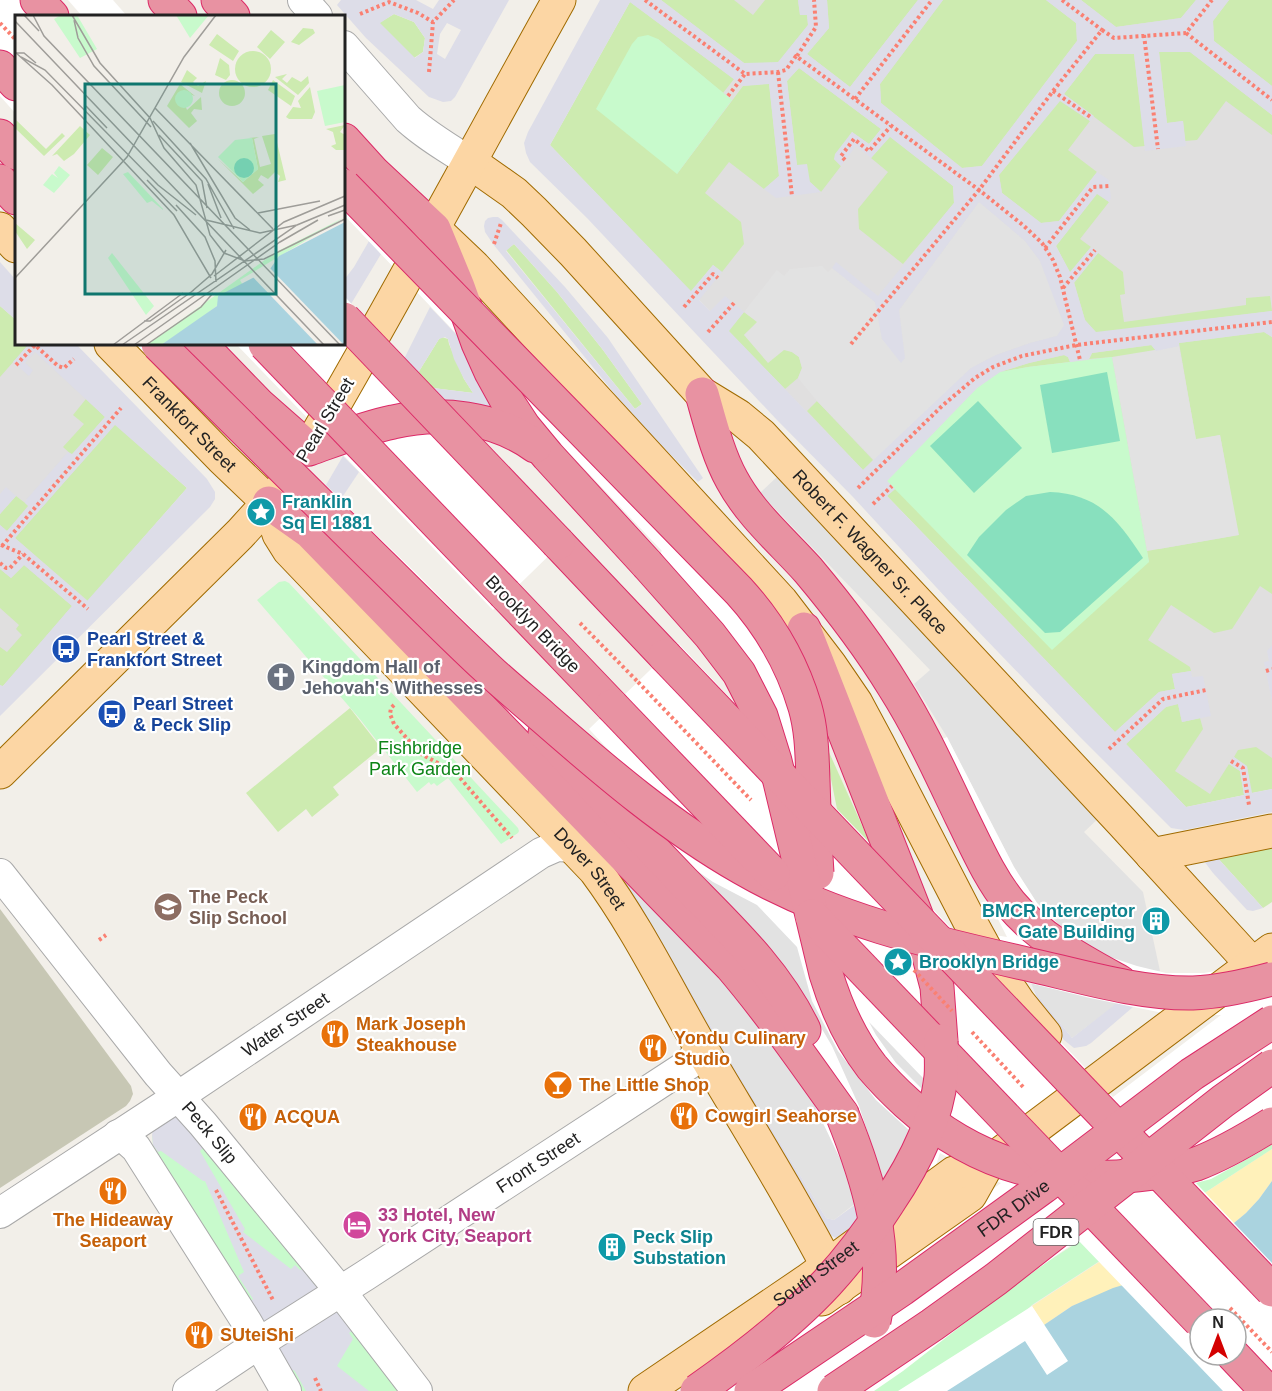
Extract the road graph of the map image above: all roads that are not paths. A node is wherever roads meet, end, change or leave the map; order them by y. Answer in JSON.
{"nodes":[{"id":1,"x":37,"y":0,"type":"edge"},
{"id":2,"x":165,"y":0,"type":"edge"},
{"id":3,"x":218,"y":0,"type":"edge"},
{"id":4,"x":303,"y":0,"type":"edge"},
{"id":5,"x":559,"y":0,"type":"edge"},
{"id":6,"x":51,"y":15,"type":"edge"},
{"id":7,"x":179,"y":15,"type":"edge"},
{"id":8,"x":232,"y":15,"type":"edge"},
{"id":9,"x":316,"y":15,"type":"edge"},
{"id":10,"x":345,"y":47,"type":"edge"},
{"id":11,"x":0,"y":67,"type":"edge"},
{"id":12,"x":15,"y":83,"type":"edge"},
{"id":13,"x":0,"y":136,"type":"edge"},
{"id":14,"x":345,"y":141,"type":"edge"},
{"id":15,"x":15,"y":152,"type":"edge"},
{"id":16,"x":470,"y":162,"type":"junction"},
{"id":17,"x":0,"y":181,"type":"edge"},
{"id":18,"x":345,"y":187,"type":"edge"},
{"id":19,"x":15,"y":197,"type":"edge"},
{"id":20,"x":0,"y":229,"type":"edge"},
{"id":21,"x":434,"y":229,"type":"junction"},
{"id":22,"x":15,"y":245,"type":"edge"},
{"id":23,"x":345,"y":320,"type":"edge"},
{"id":24,"x":112,"y":345,"type":"edge"},
{"id":25,"x":159,"y":345,"type":"edge"},
{"id":26,"x":201,"y":345,"type":"edge"},
{"id":27,"x":266,"y":345,"type":"edge"},
{"id":28,"x":702,"y":394,"type":"junction"},
{"id":29,"x":309,"y":449,"type":"junction"},
{"id":30,"x":548,"y":456,"type":"junction"},
{"id":31,"x":269,"y":503,"type":"junction"},
{"id":32,"x":804,"y":629,"type":"junction"},
{"id":33,"x":488,"y":669,"type":"junction"},
{"id":34,"x":0,"y":772,"type":"edge"},
{"id":35,"x":1272,"y":831,"type":"edge"},
{"id":36,"x":573,"y":847,"type":"junction"},
{"id":37,"x":1152,"y":855,"type":"junction"},
{"id":38,"x":0,"y":874,"type":"edge"},
{"id":39,"x":820,"y":950,"type":"junction"},
{"id":40,"x":1265,"y":964,"type":"edge"},
{"id":41,"x":1130,"y":987,"type":"junction"},
{"id":42,"x":1272,"y":1022,"type":"edge"},
{"id":43,"x":699,"y":1045,"type":"junction"},
{"id":44,"x":1272,"y":1066,"type":"edge"},
{"id":45,"x":1089,"y":1088,"type":"junction"},
{"id":46,"x":179,"y":1096,"type":"junction"},
{"id":47,"x":842,"y":1114,"type":"junction"},
{"id":48,"x":1272,"y":1124,"type":"edge"},
{"id":49,"x":118,"y":1135,"type":"junction"},
{"id":50,"x":0,"y":1213,"type":"edge"},
{"id":51,"x":834,"y":1276,"type":"junction"},
{"id":52,"x":1272,"y":1290,"type":"edge"},
{"id":53,"x":341,"y":1292,"type":"junction"},
{"id":54,"x":1188,"y":1308,"type":"edge"},
{"id":55,"x":258,"y":1344,"type":"junction"},
{"id":56,"x":1244,"y":1367,"type":"edge"},
{"id":57,"x":188,"y":1391,"type":"edge"},
{"id":58,"x":286,"y":1391,"type":"edge"},
{"id":59,"x":417,"y":1391,"type":"edge"},
{"id":60,"x":645,"y":1391,"type":"edge"},
{"id":61,"x":693,"y":1391,"type":"edge"},
{"id":62,"x":697,"y":1391,"type":"edge"},
{"id":63,"x":751,"y":1391,"type":"edge"},
{"id":64,"x":834,"y":1391,"type":"edge"},
{"id":65,"x":851,"y":1391,"type":"edge"},
{"id":66,"x":1267,"y":1391,"type":"edge"}],
"edges":[{"from":1,"to":6,"type":"highway"},
{"from":2,"to":7,"type":"highway"},
{"from":3,"to":8,"type":"highway"},
{"from":4,"to":9,"type":"street"},
{"from":5,"to":16,"type":"main road","name":"Pearl Street"},
{"from":10,"to":16,"type":"street"},
{"from":11,"to":12,"type":"highway"},
{"from":13,"to":15,"type":"highway"},
{"from":14,"to":21,"type":"highway"},
{"from":16,"to":21,"type":"main road","name":"Pearl Street"},
{"from":16,"to":28,"type":"main road","name":"Robert F. Wagner Sr. Place"},
{"from":17,"to":19,"type":"highway"},
{"from":18,"to":39,"type":"highway","bridge":true},
{"from":20,"to":22,"type":"main road"},
{"from":21,"to":29,"type":"main road","name":"Pearl Street"},
{"from":21,"to":30,"type":"highway"},
{"from":21,"to":32,"type":"main road"},
{"from":23,"to":52,"type":"highway","bridge":true},
{"from":24,"to":31,"type":"main road","name":"Frankfort Street"},
{"from":25,"to":33,"type":"highway","bridge":true},
{"from":26,"to":29,"type":"highway"},
{"from":27,"to":54,"type":"highway","name":"Brooklyn Bridge","bridge":true},
{"from":28,"to":37,"type":"main road","name":"Robert F. Wagner Sr. Place"},
{"from":28,"to":41,"type":"highway"},
{"from":29,"to":30,"type":"highway"},
{"from":29,"to":31,"type":"main road","name":"Pearl Street"},
{"from":30,"to":39,"type":"highway","bridge":true},
{"from":31,"to":34,"type":"main road","name":"Pearl Street"},
{"from":31,"to":36,"type":"main road","name":"Dover Street"},
{"from":31,"to":47,"type":"highway"},
{"from":32,"to":45,"type":"main road"},
{"from":32,"to":62,"type":"highway","bridge":true},
{"from":33,"to":41,"type":"highway","bridge":true},
{"from":33,"to":47,"type":"highway","bridge":true},
{"from":35,"to":37,"type":"main road"},
{"from":36,"to":43,"type":"main road","name":"Dover Street"},
{"from":36,"to":46,"type":"street","name":"Water Street"},
{"from":37,"to":40,"type":"main road","name":"Robert F. Wagner Sr. Place"},
{"from":38,"to":46,"type":"street","name":"Peck Slip"},
{"from":39,"to":48,"type":"highway","bridge":true},
{"from":40,"to":41,"type":"highway","bridge":true},
{"from":40,"to":45,"type":"main road","name":"South Street"},
{"from":42,"to":63,"type":"highway","name":"FDR Drive","number":"FDR","bridge":true},
{"from":43,"to":51,"type":"main road","name":"Dover Street"},
{"from":43,"to":53,"type":"street","name":"Front Street"},
{"from":44,"to":64,"type":"highway","number":"FDR","bridge":true},
{"from":45,"to":51,"type":"main road","name":"South Street"},
{"from":46,"to":49,"type":"street","name":"Water Street"},
{"from":46,"to":53,"type":"street","name":"Peck Slip"},
{"from":47,"to":65,"type":"highway","bridge":true},
{"from":49,"to":50,"type":"street","name":"Water Street"},
{"from":49,"to":55,"type":"street"},
{"from":51,"to":60,"type":"main road","name":"South Street"},
{"from":51,"to":61,"type":"main road","name":"South Street"},
{"from":53,"to":55,"type":"street","name":"Front Street"},
{"from":53,"to":59,"type":"street","name":"Peck Slip"},
{"from":55,"to":57,"type":"street","name":"Front Street"},
{"from":55,"to":58,"type":"street"},
{"from":56,"to":66,"type":"highway"}]}
